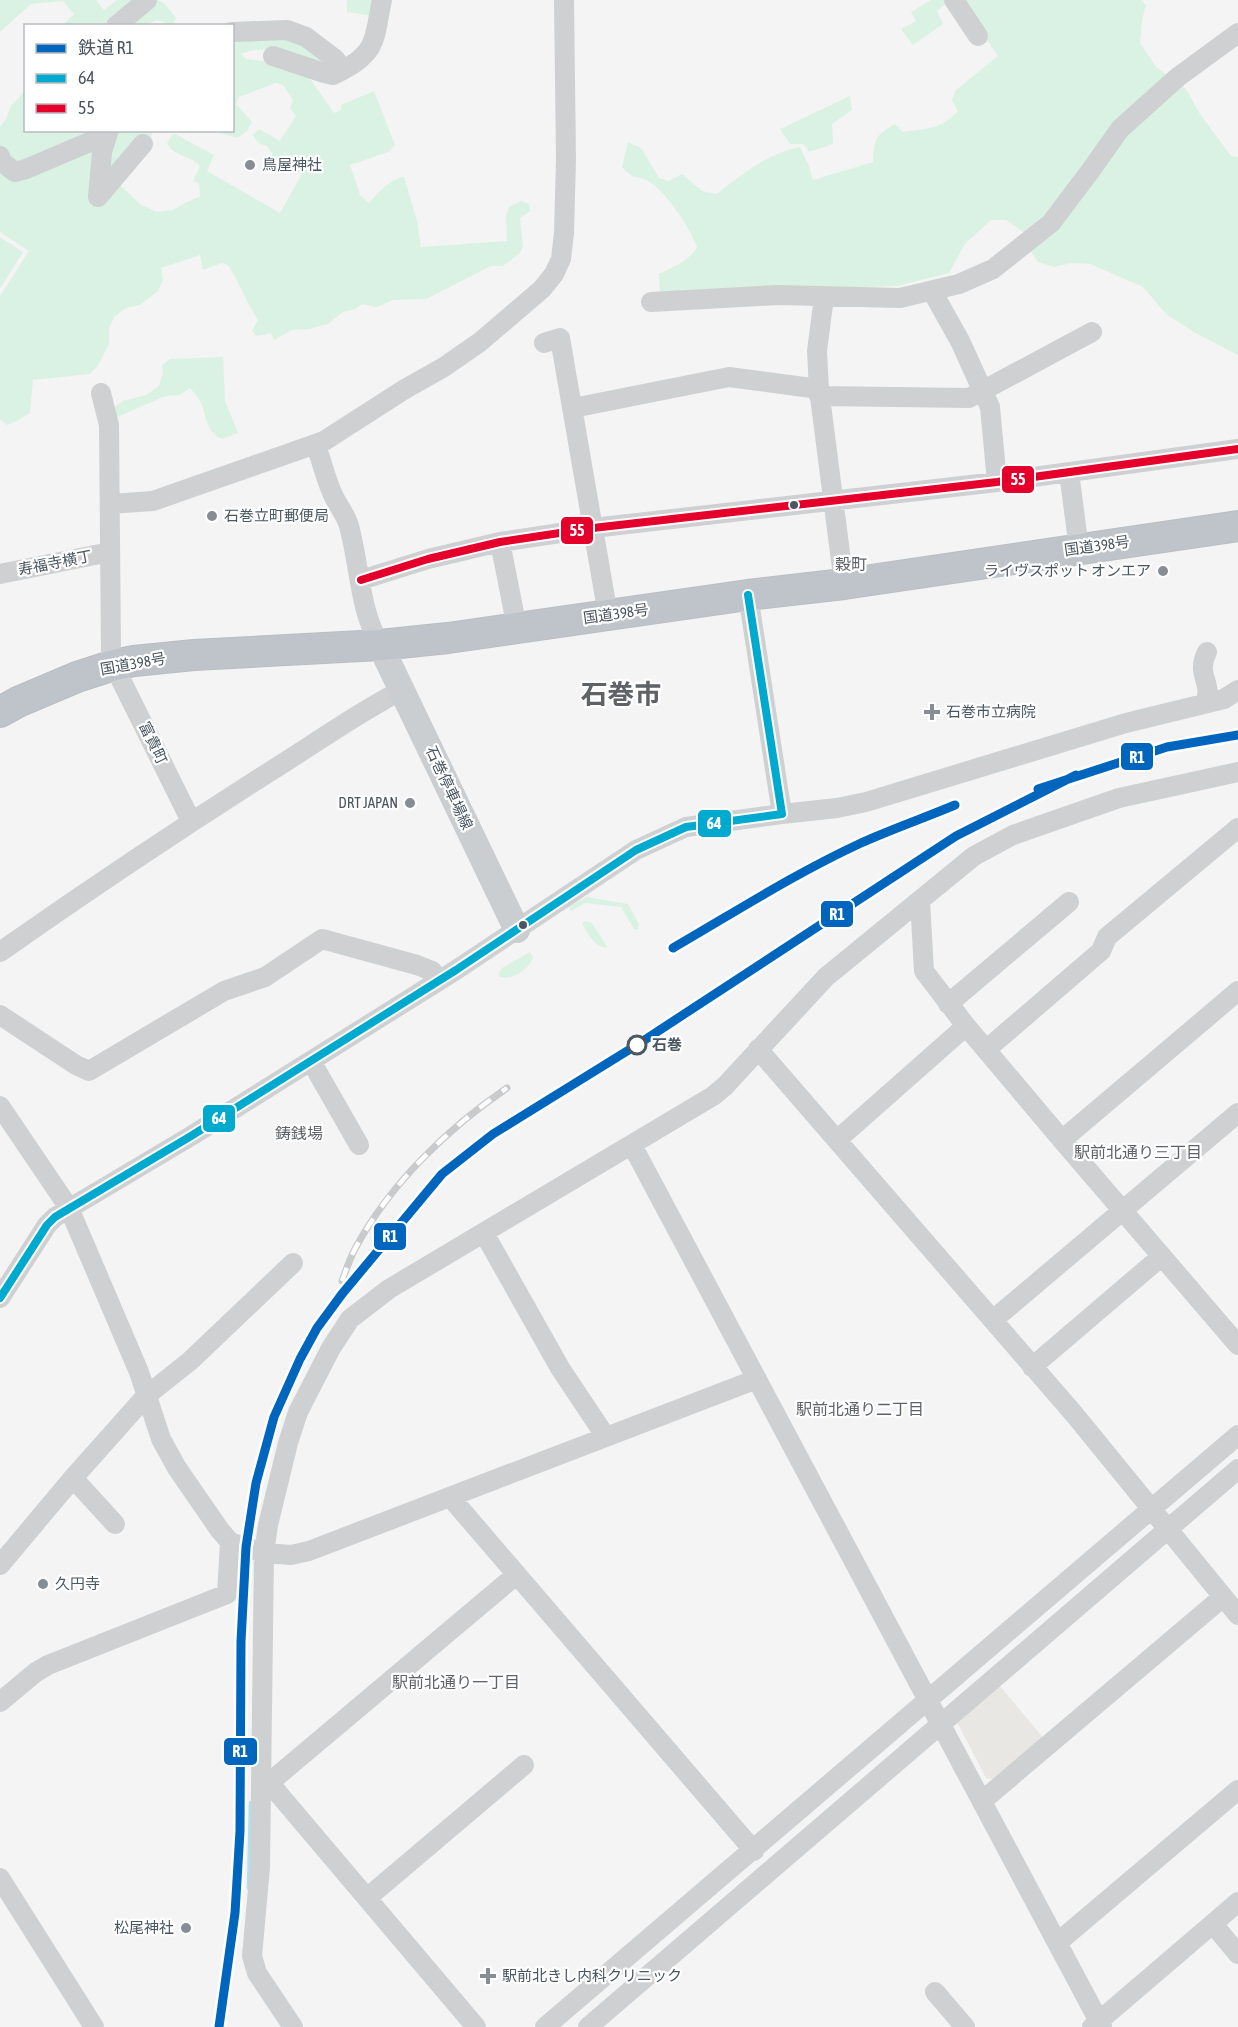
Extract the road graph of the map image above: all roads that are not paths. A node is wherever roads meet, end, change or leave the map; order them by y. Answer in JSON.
{"nodes":[{"id":1,"x":147,"y":0,"type":"edge"},
{"id":2,"x":382,"y":0,"type":"edge"},
{"id":3,"x":564,"y":0,"type":"edge"},
{"id":4,"x":954,"y":0,"type":"edge"},
{"id":5,"x":118,"y":24,"type":"edge"},
{"id":6,"x":234,"y":32,"type":"edge"},
{"id":7,"x":1238,"y":33,"type":"edge"},
{"id":8,"x":978,"y":36,"type":"dead end"},
{"id":9,"x":273,"y":56,"type":"dead end"},
{"id":10,"x":343,"y":70,"type":"junction"},
{"id":11,"x":108,"y":133,"type":"edge"},
{"id":12,"x":143,"y":144,"type":"dead end"},
{"id":13,"x":0,"y":156,"type":"edge"},
{"id":14,"x":932,"y":291,"type":"junction"},
{"id":15,"x":824,"y":297,"type":"junction"},
{"id":16,"x":651,"y":302,"type":"dead end"},
{"id":17,"x":1092,"y":332,"type":"dead end"},
{"id":18,"x":544,"y":343,"type":"dead end"},
{"id":19,"x":819,"y":392,"type":"junction"},
{"id":20,"x":984,"y":392,"type":"junction"},
{"id":21,"x":101,"y":393,"type":"dead end"},
{"id":22,"x":573,"y":408,"type":"junction"},
{"id":23,"x":316,"y":445,"type":"junction"},
{"id":24,"x":1238,"y":449,"type":"edge"},
{"id":25,"x":1069,"y":472,"type":"junction"},
{"id":26,"x":997,"y":482,"type":"junction"},
{"id":27,"x":833,"y":501,"type":"junction"},
{"id":28,"x":110,"y":504,"type":"junction"},
{"id":29,"x":1238,"y":526,"type":"edge"},
{"id":30,"x":593,"y":528,"type":"junction"},
{"id":31,"x":500,"y":542,"type":"junction"},
{"id":32,"x":1079,"y":549,"type":"junction"},
{"id":33,"x":111,"y":552,"type":"junction"},
{"id":34,"x":0,"y":574,"type":"edge"},
{"id":35,"x":361,"y":580,"type":"junction"},
{"id":36,"x":844,"y":584,"type":"junction"},
{"id":37,"x":748,"y":595,"type":"junction"},
{"id":38,"x":608,"y":615,"type":"junction"},
{"id":39,"x":517,"y":628,"type":"junction"},
{"id":40,"x":380,"y":645,"type":"junction"},
{"id":41,"x":1207,"y":652,"type":"dead end"},
{"id":42,"x":114,"y":665,"type":"junction"},
{"id":43,"x":402,"y":690,"type":"junction"},
{"id":44,"x":1238,"y":690,"type":"edge"},
{"id":45,"x":1205,"y":703,"type":"junction"},
{"id":46,"x":0,"y":712,"type":"edge"},
{"id":47,"x":1238,"y":772,"type":"edge"},
{"id":48,"x":782,"y":814,"type":"junction"},
{"id":49,"x":191,"y":821,"type":"junction"},
{"id":50,"x":1238,"y":828,"type":"edge"},
{"id":51,"x":920,"y":901,"type":"junction"},
{"id":52,"x":1069,"y":902,"type":"dead end"},
{"id":53,"x":517,"y":930,"type":"junction"},
{"id":54,"x":0,"y":952,"type":"edge"},
{"id":55,"x":439,"y":980,"type":"junction"},
{"id":56,"x":1238,"y":991,"type":"edge"},
{"id":57,"x":948,"y":1004,"type":"junction"},
{"id":58,"x":0,"y":1015,"type":"edge"},
{"id":59,"x":966,"y":1026,"type":"junction"},
{"id":60,"x":987,"y":1049,"type":"junction"},
{"id":61,"x":758,"y":1050,"type":"junction"},
{"id":62,"x":311,"y":1061,"type":"junction"},
{"id":63,"x":0,"y":1106,"type":"edge"},
{"id":64,"x":1238,"y":1113,"type":"edge"},
{"id":65,"x":837,"y":1140,"type":"junction"},
{"id":66,"x":1062,"y":1140,"type":"junction"},
{"id":67,"x":358,"y":1145,"type":"dead end"},
{"id":68,"x":632,"y":1145,"type":"junction"},
{"id":69,"x":69,"y":1208,"type":"junction"},
{"id":70,"x":1123,"y":1210,"type":"junction"},
{"id":71,"x":484,"y":1233,"type":"junction"},
{"id":72,"x":1162,"y":1256,"type":"junction"},
{"id":73,"x":293,"y":1263,"type":"dead end"},
{"id":74,"x":0,"y":1298,"type":"edge"},
{"id":75,"x":993,"y":1320,"type":"junction"},
{"id":76,"x":1238,"y":1344,"type":"edge"},
{"id":77,"x":1032,"y":1367,"type":"junction"},
{"id":78,"x":757,"y":1379,"type":"junction"},
{"id":79,"x":146,"y":1396,"type":"junction"},
{"id":80,"x":1238,"y":1435,"type":"edge"},
{"id":81,"x":606,"y":1437,"type":"junction"},
{"id":82,"x":1238,"y":1469,"type":"edge"},
{"id":83,"x":73,"y":1478,"type":"junction"},
{"id":84,"x":451,"y":1498,"type":"junction"},
{"id":85,"x":1152,"y":1508,"type":"junction"},
{"id":86,"x":115,"y":1524,"type":"dead end"},
{"id":87,"x":1168,"y":1529,"type":"junction"},
{"id":88,"x":230,"y":1542,"type":"junction"},
{"id":89,"x":264,"y":1553,"type":"junction"},
{"id":90,"x":0,"y":1565,"type":"edge"},
{"id":91,"x":516,"y":1575,"type":"junction"},
{"id":92,"x":1223,"y":1597,"type":"junction"},
{"id":93,"x":1238,"y":1615,"type":"edge"},
{"id":94,"x":928,"y":1700,"type":"junction"},
{"id":95,"x":0,"y":1702,"type":"edge"},
{"id":96,"x":941,"y":1726,"type":"junction"},
{"id":97,"x":524,"y":1765,"type":"dead end"},
{"id":98,"x":265,"y":1778,"type":"junction"},
{"id":99,"x":1238,"y":1790,"type":"edge"},
{"id":100,"x":982,"y":1801,"type":"junction"},
{"id":101,"x":754,"y":1851,"type":"junction"},
{"id":102,"x":0,"y":1878,"type":"edge"},
{"id":103,"x":367,"y":1898,"type":"junction"},
{"id":104,"x":1238,"y":1902,"type":"edge"},
{"id":105,"x":673,"y":1918,"type":"junction"},
{"id":106,"x":1213,"y":1924,"type":"junction"},
{"id":107,"x":691,"y":1939,"type":"junction"},
{"id":108,"x":1057,"y":1943,"type":"junction"},
{"id":109,"x":1238,"y":1954,"type":"edge"},
{"id":110,"x":935,"y":1992,"type":"dead end"},
{"id":111,"x":1097,"y":2025,"type":"edge"},
{"id":112,"x":94,"y":2027,"type":"edge"},
{"id":113,"x":293,"y":2027,"type":"edge"},
{"id":114,"x":476,"y":2027,"type":"edge"},
{"id":115,"x":545,"y":2027,"type":"edge"},
{"id":116,"x":588,"y":2027,"type":"edge"},
{"id":117,"x":965,"y":2027,"type":"edge"}],
"edges":[{"from":1,"to":5,"type":"street"},
{"from":2,"to":10,"type":"street"},
{"from":3,"to":23,"type":"street"},
{"from":4,"to":8,"type":"street"},
{"from":6,"to":10,"type":"street"},
{"from":7,"to":14,"type":"street"},
{"from":9,"to":10,"type":"street"},
{"from":11,"to":12,"type":"street"},
{"from":11,"to":13,"type":"street"},
{"from":14,"to":15,"type":"street"},
{"from":14,"to":20,"type":"street"},
{"from":15,"to":16,"type":"street"},
{"from":15,"to":19,"type":"street"},
{"from":17,"to":20,"type":"street"},
{"from":18,"to":22,"type":"street"},
{"from":19,"to":20,"type":"street"},
{"from":19,"to":22,"type":"street"},
{"from":19,"to":27,"type":"street"},
{"from":20,"to":26,"type":"street"},
{"from":21,"to":28,"type":"street"},
{"from":22,"to":30,"type":"street"},
{"from":23,"to":28,"type":"street"},
{"from":23,"to":35,"type":"street"},
{"from":24,"to":25,"type":"street"},
{"from":25,"to":26,"type":"street"},
{"from":25,"to":32,"type":"street"},
{"from":26,"to":27,"type":"street"},
{"from":27,"to":30,"type":"street"},
{"from":27,"to":36,"type":"street"},
{"from":28,"to":33,"type":"street"},
{"from":29,"to":32,"type":"highway","name":"国道398号"},
{"from":30,"to":31,"type":"street"},
{"from":30,"to":38,"type":"street"},
{"from":31,"to":35,"type":"street"},
{"from":31,"to":39,"type":"street"},
{"from":32,"to":36,"type":"highway","name":"国道398号"},
{"from":33,"to":34,"type":"street","name":"寿福寺横丁"},
{"from":33,"to":42,"type":"street"},
{"from":35,"to":40,"type":"street"},
{"from":36,"to":37,"type":"highway","name":"国道398号"},
{"from":37,"to":38,"type":"highway","name":"国道398号"},
{"from":37,"to":48,"type":"street"},
{"from":38,"to":39,"type":"highway","name":"国道398号"},
{"from":39,"to":40,"type":"highway","name":"国道398号"},
{"from":40,"to":42,"type":"highway","name":"国道398号"},
{"from":40,"to":43,"type":"main road","name":"石巻停車場線"},
{"from":41,"to":45,"type":"street"},
{"from":42,"to":46,"type":"highway","name":"国道398号"},
{"from":42,"to":49,"type":"street","name":"富貴町"},
{"from":43,"to":49,"type":"street"},
{"from":43,"to":53,"type":"main road","name":"石巻停車場線"},
{"from":44,"to":45,"type":"street"},
{"from":45,"to":48,"type":"street"},
{"from":47,"to":51,"type":"street"},
{"from":48,"to":53,"type":"street"},
{"from":49,"to":54,"type":"street"},
{"from":50,"to":60,"type":"street"},
{"from":51,"to":57,"type":"street"},
{"from":51,"to":61,"type":"street"},
{"from":52,"to":57,"type":"street"},
{"from":53,"to":55,"type":"street"},
{"from":55,"to":58,"type":"street"},
{"from":55,"to":62,"type":"street"},
{"from":56,"to":66,"type":"street"},
{"from":57,"to":59,"type":"street"},
{"from":59,"to":60,"type":"street"},
{"from":59,"to":65,"type":"street"},
{"from":60,"to":66,"type":"street"},
{"from":61,"to":65,"type":"street"},
{"from":61,"to":68,"type":"street"},
{"from":62,"to":67,"type":"street"},
{"from":62,"to":69,"type":"street"},
{"from":63,"to":69,"type":"street"},
{"from":64,"to":70,"type":"street"},
{"from":65,"to":75,"type":"street"},
{"from":66,"to":70,"type":"street"},
{"from":68,"to":71,"type":"street"},
{"from":68,"to":78,"type":"street"},
{"from":69,"to":74,"type":"street"},
{"from":69,"to":79,"type":"street"},
{"from":70,"to":72,"type":"street"},
{"from":70,"to":75,"type":"street"},
{"from":71,"to":81,"type":"street"},
{"from":71,"to":89,"type":"street"},
{"from":72,"to":76,"type":"street"},
{"from":72,"to":77,"type":"street"},
{"from":73,"to":79,"type":"street"},
{"from":75,"to":77,"type":"street"},
{"from":77,"to":85,"type":"street"},
{"from":78,"to":81,"type":"street"},
{"from":78,"to":94,"type":"street"},
{"from":79,"to":83,"type":"street"},
{"from":79,"to":88,"type":"street"},
{"from":80,"to":85,"type":"street"},
{"from":81,"to":84,"type":"street"},
{"from":82,"to":87,"type":"street"},
{"from":83,"to":86,"type":"street"},
{"from":83,"to":90,"type":"street"},
{"from":84,"to":89,"type":"street"},
{"from":84,"to":91,"type":"street"},
{"from":85,"to":87,"type":"street"},
{"from":85,"to":94,"type":"street"},
{"from":87,"to":92,"type":"street"},
{"from":87,"to":96,"type":"street"},
{"from":88,"to":89,"type":"street"},
{"from":88,"to":95,"type":"street"},
{"from":89,"to":98,"type":"street"},
{"from":91,"to":98,"type":"street"},
{"from":91,"to":101,"type":"street"},
{"from":92,"to":93,"type":"street"},
{"from":92,"to":100,"type":"street"},
{"from":94,"to":96,"type":"street"},
{"from":94,"to":101,"type":"street"},
{"from":96,"to":100,"type":"street"},
{"from":96,"to":107,"type":"street"},
{"from":97,"to":103,"type":"street"},
{"from":98,"to":103,"type":"street"},
{"from":98,"to":113,"type":"street"},
{"from":99,"to":108,"type":"street"},
{"from":100,"to":108,"type":"street"},
{"from":101,"to":105,"type":"street"},
{"from":102,"to":112,"type":"street"},
{"from":103,"to":114,"type":"street"},
{"from":104,"to":106,"type":"street"},
{"from":105,"to":107,"type":"street"},
{"from":105,"to":115,"type":"street"},
{"from":106,"to":109,"type":"street"},
{"from":106,"to":111,"type":"street"},
{"from":107,"to":116,"type":"street"},
{"from":108,"to":111,"type":"street"},
{"from":110,"to":117,"type":"street"}]}
